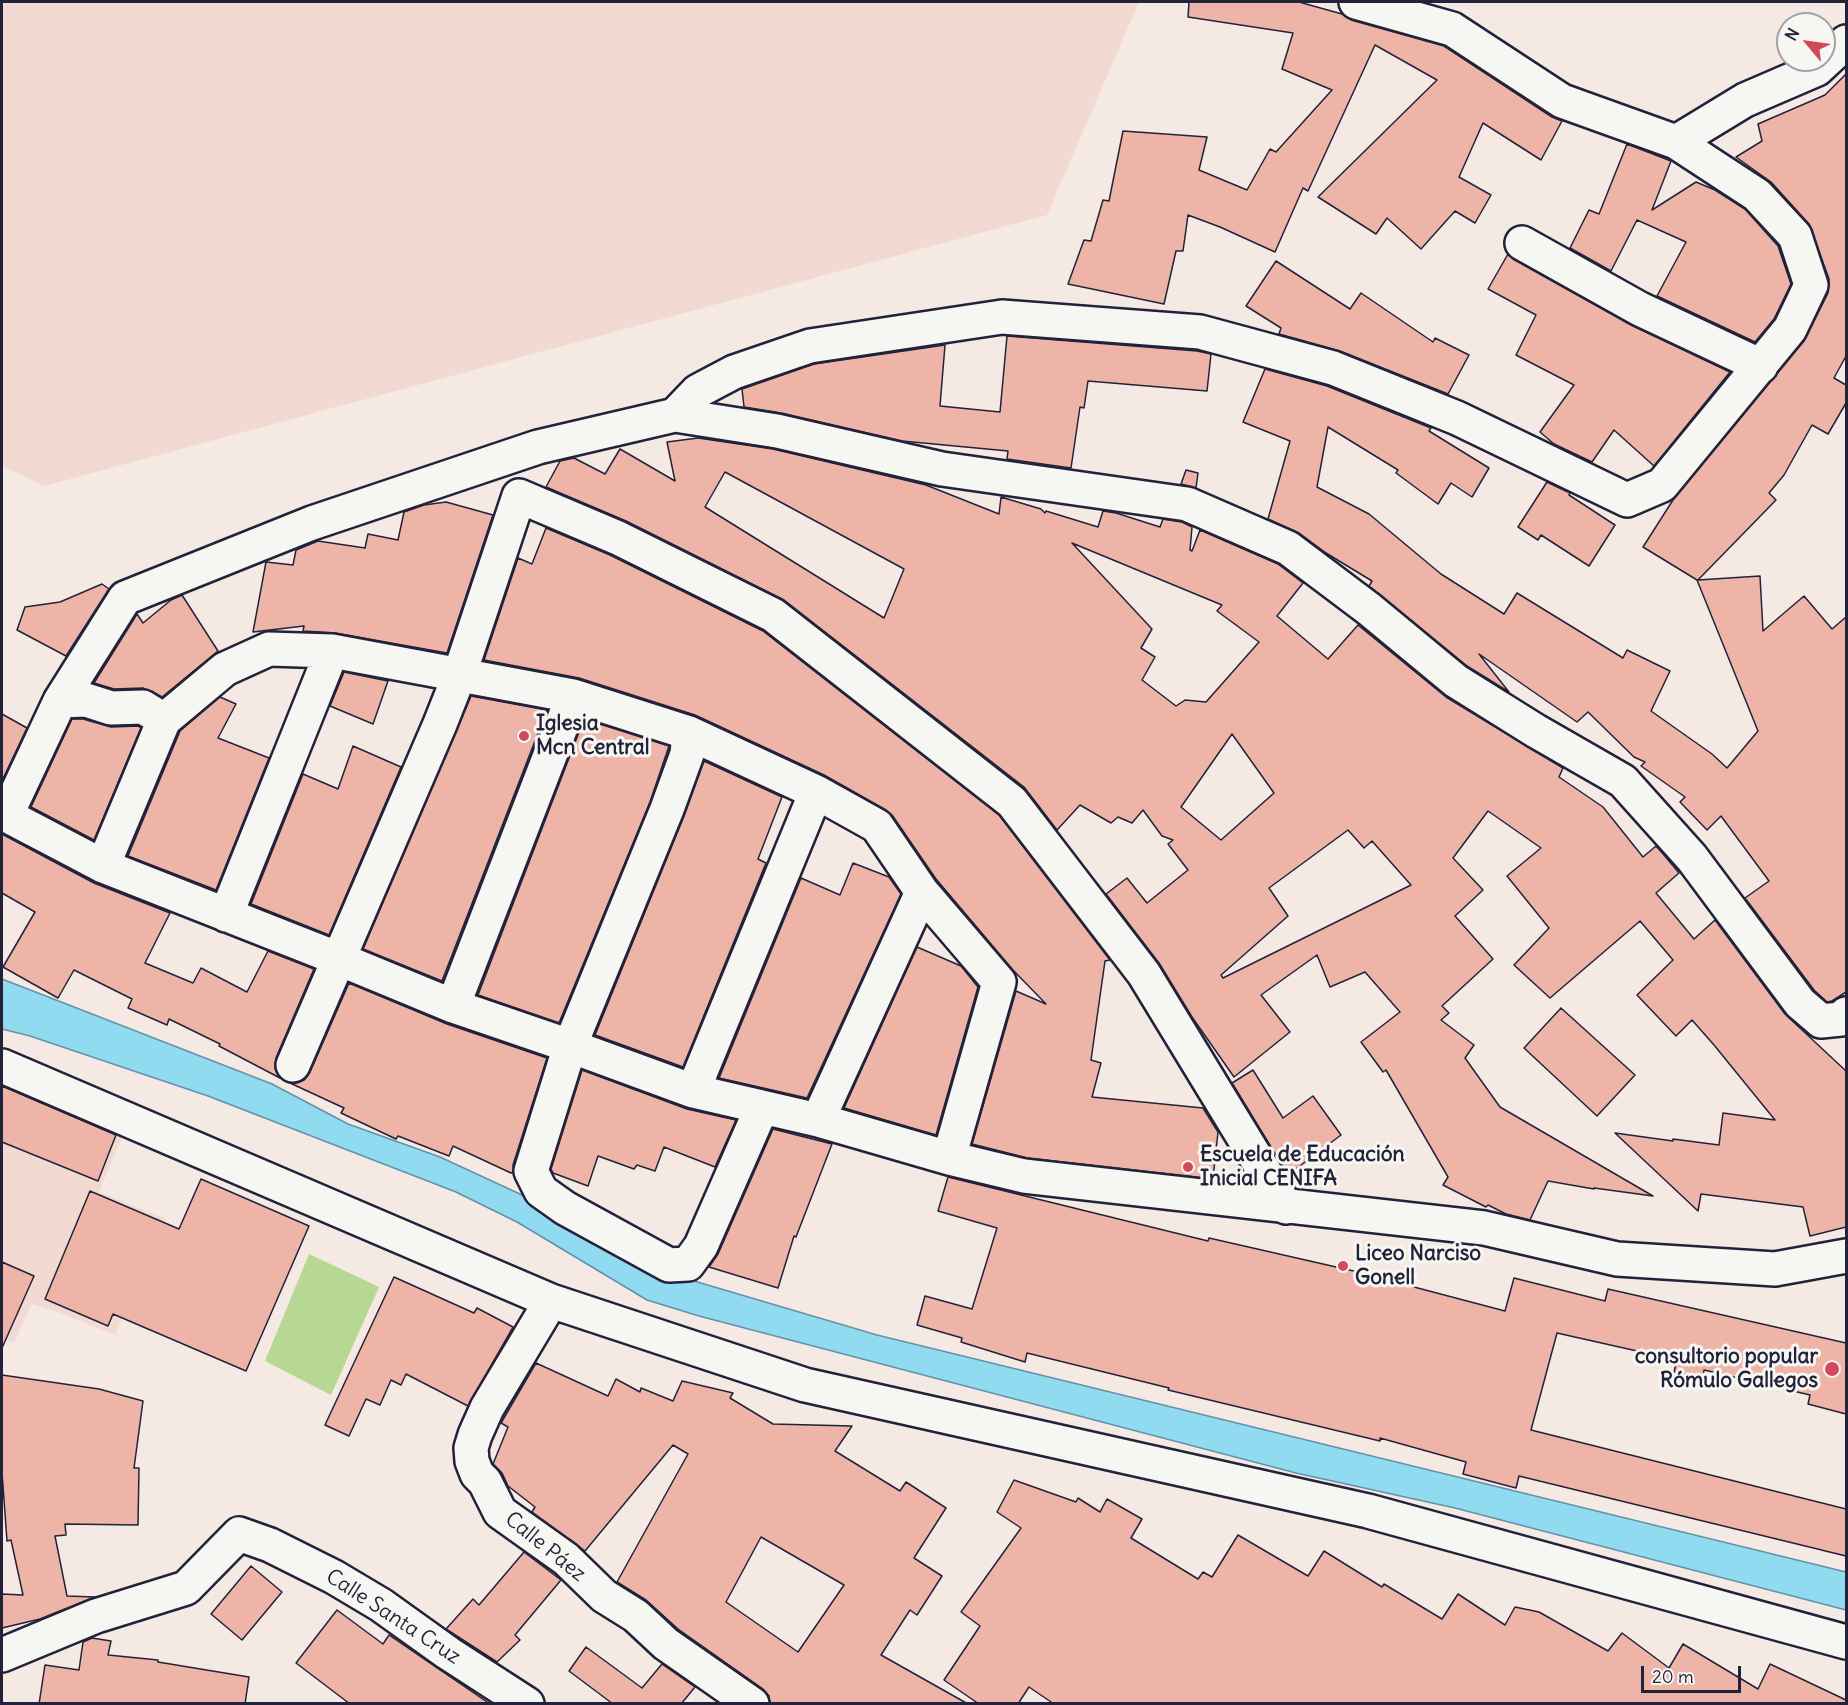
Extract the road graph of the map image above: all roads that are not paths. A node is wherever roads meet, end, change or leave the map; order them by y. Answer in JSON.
{"nodes":[{"id":1,"x":1356,"y":2,"type":"edge"},
{"id":2,"x":1846,"y":42,"type":"edge"},
{"id":3,"x":1676,"y":142,"type":"junction"},
{"id":4,"x":1522,"y":243,"type":"dead end"},
{"id":5,"x":1761,"y":366,"type":"junction"},
{"id":6,"x":675,"y":415,"type":"junction"},
{"id":7,"x":332,"y":651,"type":"junction"},
{"id":8,"x":459,"y":676,"type":"junction"},
{"id":9,"x":573,"y":696,"type":"junction"},
{"id":10,"x":60,"y":700,"type":"junction"},
{"id":11,"x":164,"y":720,"type":"junction"},
{"id":12,"x":689,"y":733,"type":"junction"},
{"id":13,"x":816,"y":792,"type":"junction"},
{"id":14,"x":4,"y":814,"type":"edge"},
{"id":15,"x":103,"y":866,"type":"junction"},
{"id":16,"x":922,"y":892,"type":"junction"},
{"id":17,"x":226,"y":915,"type":"junction"},
{"id":18,"x":339,"y":959,"type":"junction"},
{"id":19,"x":453,"y":1006,"type":"junction"},
{"id":20,"x":1846,"y":1014,"type":"edge"},
{"id":21,"x":570,"y":1046,"type":"junction"},
{"id":22,"x":2,"y":1065,"type":"edge"},
{"id":23,"x":293,"y":1065,"type":"dead end"},
{"id":24,"x":693,"y":1091,"type":"junction"},
{"id":25,"x":762,"y":1107,"type":"junction"},
{"id":26,"x":818,"y":1120,"type":"junction"},
{"id":27,"x":949,"y":1158,"type":"junction"},
{"id":28,"x":1286,"y":1207,"type":"junction"},
{"id":29,"x":1846,"y":1256,"type":"edge"},
{"id":30,"x":551,"y":1301,"type":"junction"},
{"id":31,"x":1846,"y":1642,"type":"edge"},
{"id":32,"x":2,"y":1655,"type":"edge"},
{"id":33,"x":527,"y":1704,"type":"edge"},
{"id":34,"x":752,"y":1704,"type":"edge"}],
"edges":[{"from":1,"to":3,"type":"street"},
{"from":2,"to":3,"type":"street"},
{"from":3,"to":5,"type":"street"},
{"from":4,"to":5,"type":"street"},
{"from":5,"to":6,"type":"street"},
{"from":6,"to":10,"type":"street"},
{"from":6,"to":20,"type":"street"},
{"from":7,"to":8,"type":"street"},
{"from":7,"to":11,"type":"street"},
{"from":7,"to":17,"type":"street"},
{"from":8,"to":9,"type":"street"},
{"from":8,"to":18,"type":"street"},
{"from":8,"to":28,"type":"street"},
{"from":9,"to":12,"type":"street"},
{"from":9,"to":19,"type":"street"},
{"from":10,"to":11,"type":"street"},
{"from":10,"to":14,"type":"street"},
{"from":11,"to":15,"type":"street"},
{"from":12,"to":13,"type":"street"},
{"from":12,"to":21,"type":"street"},
{"from":13,"to":16,"type":"street"},
{"from":13,"to":24,"type":"street"},
{"from":14,"to":15,"type":"street"},
{"from":15,"to":17,"type":"street"},
{"from":16,"to":26,"type":"street"},
{"from":16,"to":27,"type":"street"},
{"from":17,"to":18,"type":"street"},
{"from":18,"to":19,"type":"street"},
{"from":18,"to":23,"type":"street"},
{"from":19,"to":21,"type":"street"},
{"from":21,"to":24,"type":"street"},
{"from":21,"to":25,"type":"street"},
{"from":22,"to":30,"type":"street"},
{"from":24,"to":25,"type":"street"},
{"from":25,"to":26,"type":"street"},
{"from":26,"to":27,"type":"street"},
{"from":27,"to":28,"type":"street"},
{"from":28,"to":29,"type":"street"},
{"from":30,"to":31,"type":"street"},
{"from":30,"to":34,"type":"street","name":"Calle Páez"},
{"from":32,"to":33,"type":"street","name":"Calle Santa Cruz"}]}
